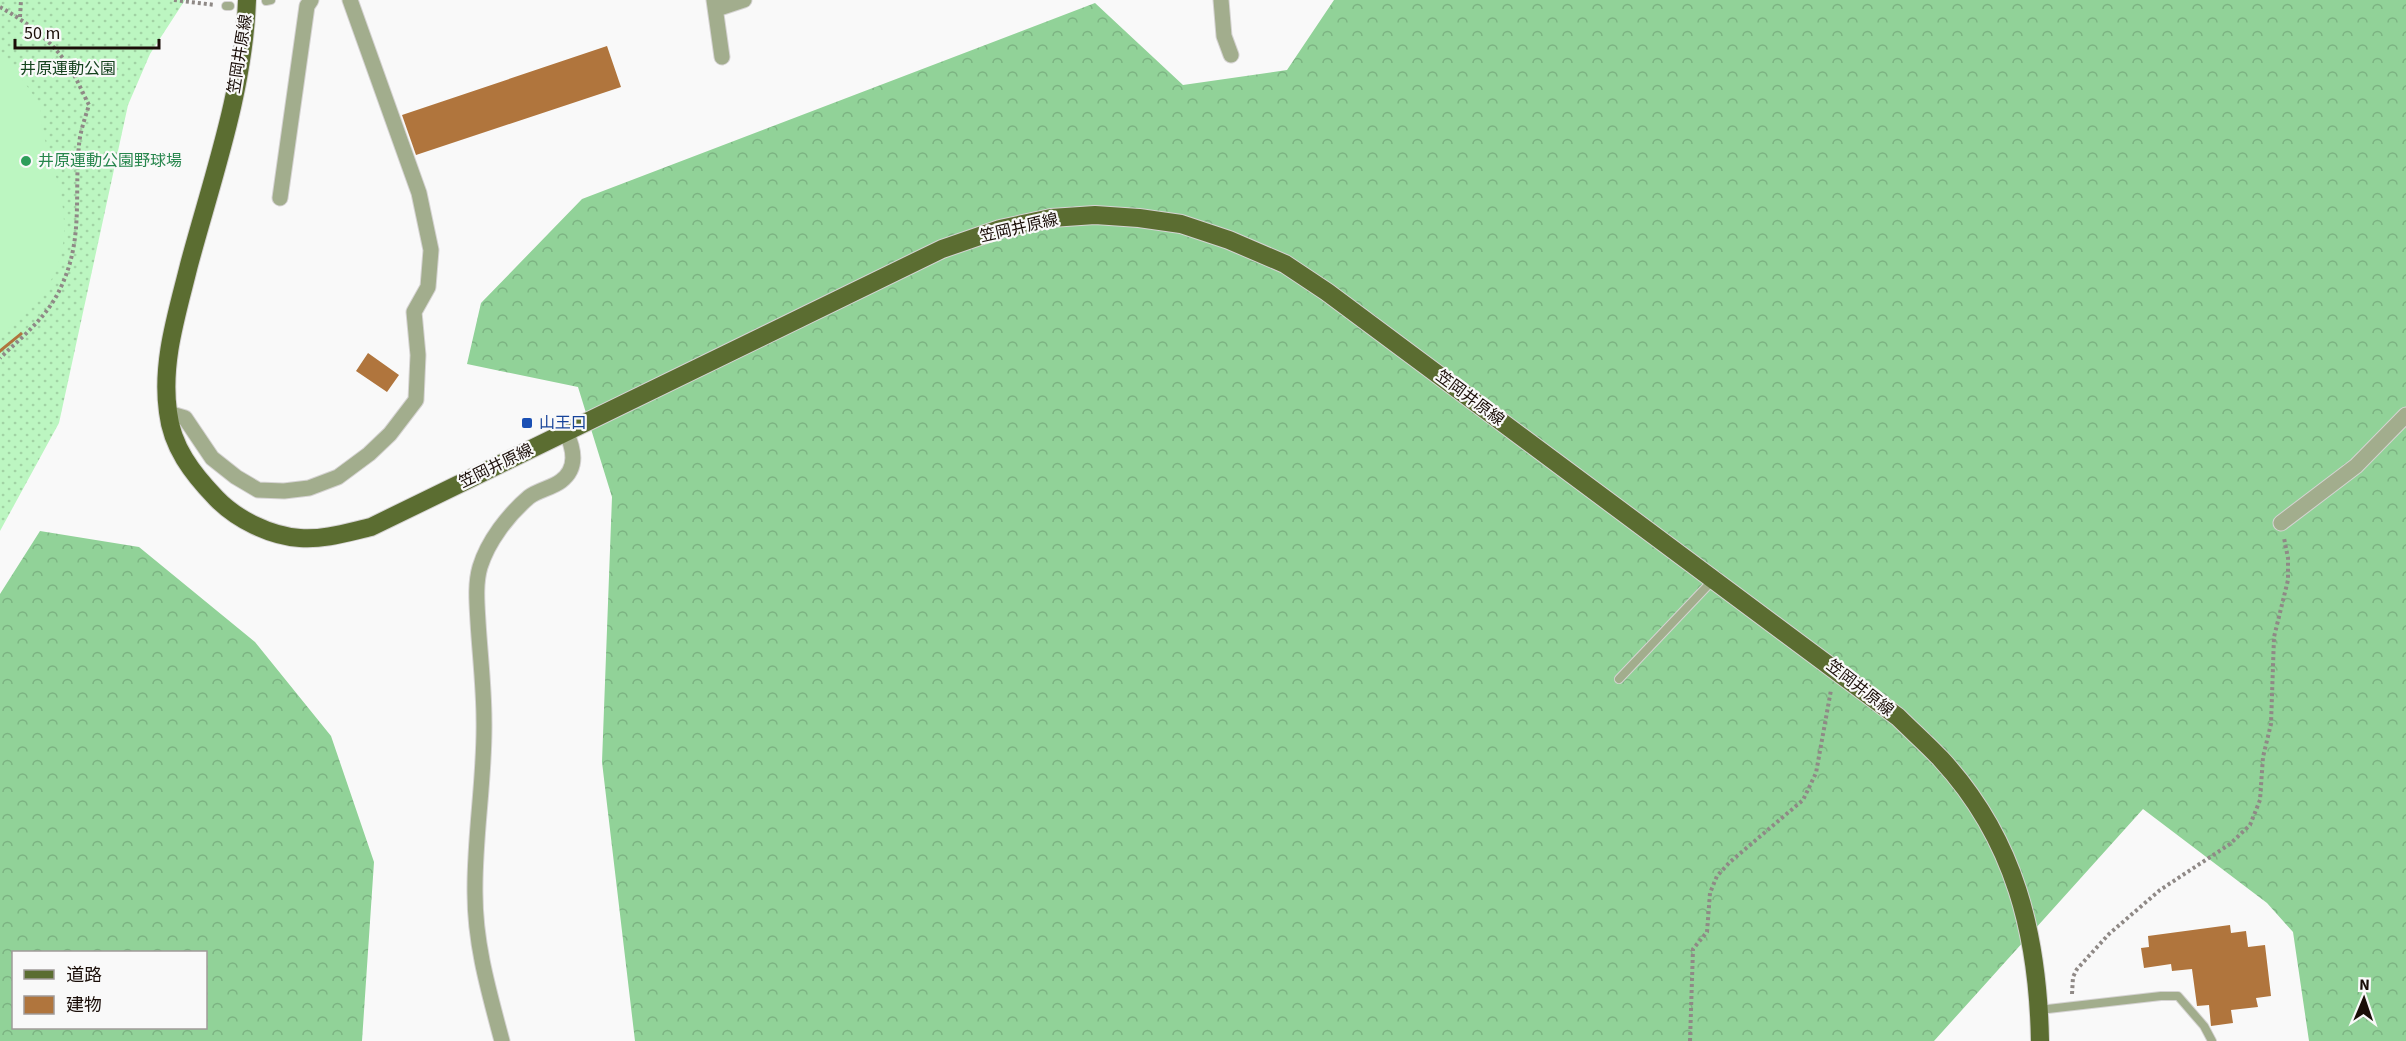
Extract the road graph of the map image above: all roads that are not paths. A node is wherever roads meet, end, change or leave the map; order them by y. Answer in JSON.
{"nodes":[{"id":1,"x":248,"y":0,"type":"edge"},
{"id":2,"x":311,"y":0,"type":"edge"},
{"id":3,"x":350,"y":0,"type":"edge"},
{"id":4,"x":744,"y":0,"type":"edge"},
{"id":5,"x":1221,"y":0,"type":"edge"},
{"id":6,"x":715,"y":5,"type":"edge"},
{"id":7,"x":1232,"y":55,"type":"dead end"},
{"id":8,"x":722,"y":57,"type":"dead end"},
{"id":9,"x":280,"y":198,"type":"dead end"},
{"id":10,"x":168,"y":413,"type":"junction"},
{"id":11,"x":2406,"y":415,"type":"edge"},
{"id":12,"x":566,"y":432,"type":"junction"},
{"id":13,"x":2281,"y":523,"type":"road end"},
{"id":14,"x":1714,"y":579,"type":"junction"},
{"id":15,"x":1619,"y":679,"type":"dead end"},
{"id":16,"x":2039,"y":1003,"type":"junction"},
{"id":17,"x":502,"y":1041,"type":"edge"},
{"id":18,"x":2040,"y":1041,"type":"edge"},
{"id":19,"x":2212,"y":1041,"type":"edge"}],
"edges":[{"from":1,"to":10,"type":"main road","name":"笠岡井原線"},
{"from":2,"to":9,"type":"street"},
{"from":3,"to":10,"type":"street"},
{"from":4,"to":6,"type":"street"},
{"from":5,"to":7,"type":"street"},
{"from":6,"to":8,"type":"street"},
{"from":10,"to":12,"type":"main road","name":"笠岡井原線"},
{"from":11,"to":13,"type":"street"},
{"from":12,"to":14,"type":"main road","name":"笠岡井原線"},
{"from":12,"to":17,"type":"street"},
{"from":14,"to":15,"type":"lane"},
{"from":14,"to":16,"type":"main road","name":"笠岡井原線"},
{"from":16,"to":18,"type":"main road","name":"笠岡井原線"},
{"from":16,"to":19,"type":"lane"}]}
